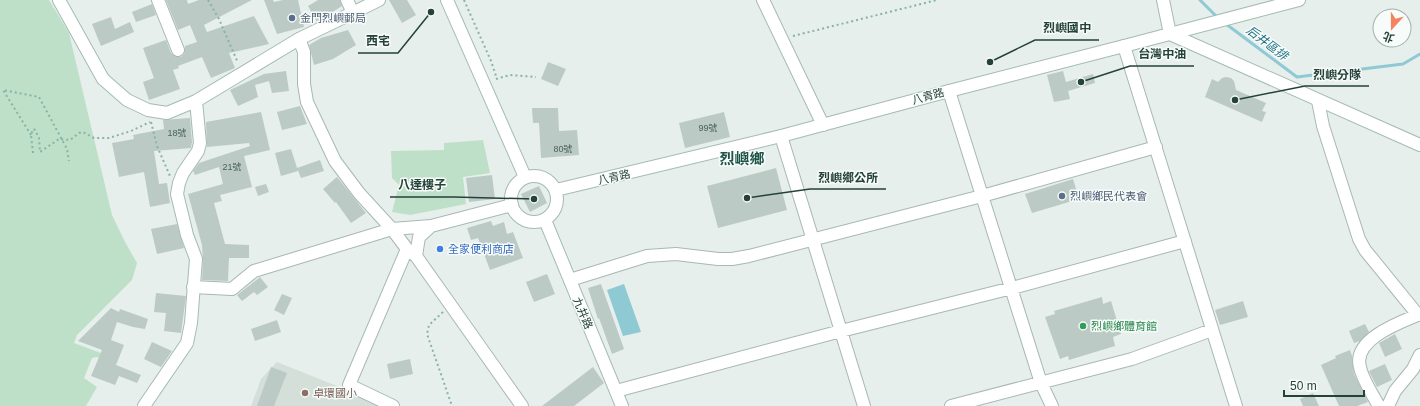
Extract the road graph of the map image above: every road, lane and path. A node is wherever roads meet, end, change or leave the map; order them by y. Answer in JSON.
{"nodes":[{"id":1,"x":59,"y":0,"type":"edge"},
{"id":2,"x":158,"y":0,"type":"edge"},
{"id":3,"x":208,"y":0,"type":"edge"},
{"id":4,"x":347,"y":0,"type":"edge"},
{"id":5,"x":379,"y":0,"type":"edge"},
{"id":6,"x":447,"y":0,"type":"edge"},
{"id":7,"x":464,"y":0,"type":"edge"},
{"id":8,"x":763,"y":0,"type":"edge"},
{"id":9,"x":937,"y":0,"type":"edge"},
{"id":10,"x":1163,"y":0,"type":"edge"},
{"id":11,"x":1299,"y":0,"type":"edge"},
{"id":12,"x":353,"y":13,"type":"junction"},
{"id":13,"x":1170,"y":34,"type":"junction"},
{"id":14,"x":299,"y":39,"type":"junction"},
{"id":15,"x":782,"y":39,"type":"junction"},
{"id":16,"x":1124,"y":46,"type":"junction"},
{"id":17,"x":178,"y":50,"type":"dead end"},
{"id":18,"x":242,"y":73,"type":"junction"},
{"id":19,"x":536,"y":78,"type":"dead end"},
{"id":20,"x":497,"y":79,"type":"junction"},
{"id":21,"x":483,"y":83,"type":"junction"},
{"id":22,"x":949,"y":91,"type":"junction"},
{"id":23,"x":196,"y":101,"type":"junction"},
{"id":24,"x":1318,"y":101,"type":"junction"},
{"id":25,"x":149,"y":116,"type":"junction"},
{"id":26,"x":823,"y":125,"type":"junction"},
{"id":27,"x":31,"y":135,"type":"junction"},
{"id":28,"x":781,"y":136,"type":"junction"},
{"id":29,"x":61,"y":139,"type":"junction"},
{"id":30,"x":1420,"y":145,"type":"edge"},
{"id":31,"x":1156,"y":147,"type":"junction"},
{"id":32,"x":33,"y":153,"type":"dead end"},
{"id":33,"x":69,"y":161,"type":"dead end"},
{"id":34,"x":525,"y":177,"type":"junction"},
{"id":35,"x":556,"y":190,"type":"junction"},
{"id":36,"x":177,"y":194,"type":"junction"},
{"id":37,"x":982,"y":196,"type":"junction"},
{"id":38,"x":512,"y":205,"type":"junction"},
{"id":39,"x":545,"y":220,"type":"junction"},
{"id":40,"x":431,"y":226,"type":"junction"},
{"id":41,"x":392,"y":229,"type":"junction"},
{"id":42,"x":813,"y":240,"type":"junction"},
{"id":43,"x":1185,"y":241,"type":"junction"},
{"id":44,"x":411,"y":253,"type":"junction"},
{"id":45,"x":570,"y":280,"type":"junction"},
{"id":46,"x":194,"y":287,"type":"junction"},
{"id":47,"x":1012,"y":288,"type":"junction"},
{"id":48,"x":450,"y":305,"type":"junction"},
{"id":49,"x":1419,"y":314,"type":"edge"},
{"id":50,"x":1212,"y":330,"type":"junction"},
{"id":51,"x":841,"y":331,"type":"junction"},
{"id":52,"x":1420,"y":355,"type":"edge"},
{"id":53,"x":1041,"y":383,"type":"junction"},
{"id":54,"x":616,"y":391,"type":"junction"},
{"id":55,"x":144,"y":406,"type":"edge"},
{"id":56,"x":393,"y":406,"type":"edge"},
{"id":57,"x":452,"y":406,"type":"edge"},
{"id":58,"x":522,"y":406,"type":"edge"},
{"id":59,"x":622,"y":406,"type":"edge"},
{"id":60,"x":864,"y":406,"type":"edge"},
{"id":61,"x":951,"y":406,"type":"edge"},
{"id":62,"x":1052,"y":406,"type":"edge"},
{"id":63,"x":1236,"y":406,"type":"edge"},
{"id":64,"x":1379,"y":406,"type":"edge"},
{"id":65,"x":1388,"y":406,"type":"edge"}],
"edges":[{"from":1,"to":25,"type":"street"},
{"from":2,"to":17,"type":"street"},
{"from":3,"to":18,"type":"path"},
{"from":4,"to":12,"type":"street"},
{"from":5,"to":12,"type":"street"},
{"from":6,"to":21,"type":"street"},
{"from":7,"to":20,"type":"path"},
{"from":8,"to":15,"type":"street"},
{"from":9,"to":15,"type":"path"},
{"from":10,"to":13,"type":"street"},
{"from":11,"to":13,"type":"street","name":"八青路"},
{"from":12,"to":14,"type":"street"},
{"from":13,"to":16,"type":"street","name":"八青路"},
{"from":13,"to":24,"type":"street"},
{"from":14,"to":18,"type":"street"},
{"from":14,"to":41,"type":"street"},
{"from":15,"to":26,"type":"street"},
{"from":16,"to":22,"type":"street","name":"八青路"},
{"from":16,"to":31,"type":"street"},
{"from":18,"to":23,"type":"street"},
{"from":19,"to":20,"type":"path"},
{"from":20,"to":21,"type":"path"},
{"from":21,"to":34,"type":"street"},
{"from":22,"to":26,"type":"street","name":"八青路"},
{"from":22,"to":37,"type":"street"},
{"from":23,"to":25,"type":"street"},
{"from":23,"to":36,"type":"street"},
{"from":24,"to":30,"type":"street"},
{"from":24,"to":49,"type":"street"},
{"from":25,"to":29,"type":"path"},
{"from":25,"to":36,"type":"path"},
{"from":26,"to":28,"type":"street","name":"八青路"},
{"from":27,"to":29,"type":"path"},
{"from":27,"to":29,"type":"path"},
{"from":27,"to":32,"type":"path"},
{"from":28,"to":35,"type":"street","name":"八青路"},
{"from":28,"to":42,"type":"street"},
{"from":29,"to":33,"type":"path"},
{"from":31,"to":37,"type":"street"},
{"from":31,"to":43,"type":"street"},
{"from":34,"to":35,"type":"street"},
{"from":34,"to":38,"type":"street"},
{"from":35,"to":39,"type":"street"},
{"from":36,"to":46,"type":"street"},
{"from":37,"to":42,"type":"street"},
{"from":37,"to":47,"type":"street"},
{"from":38,"to":39,"type":"street"},
{"from":38,"to":40,"type":"street"},
{"from":39,"to":45,"type":"street","name":"九井路"},
{"from":40,"to":41,"type":"street"},
{"from":40,"to":44,"type":"street"},
{"from":41,"to":44,"type":"street"},
{"from":41,"to":46,"type":"street"},
{"from":42,"to":45,"type":"street"},
{"from":42,"to":51,"type":"street"},
{"from":43,"to":47,"type":"street"},
{"from":43,"to":50,"type":"street"},
{"from":44,"to":48,"type":"street"},
{"from":44,"to":56,"type":"street"},
{"from":45,"to":54,"type":"street","name":"九井路"},
{"from":46,"to":55,"type":"street"},
{"from":47,"to":51,"type":"street"},
{"from":47,"to":53,"type":"street"},
{"from":48,"to":57,"type":"path"},
{"from":48,"to":58,"type":"street"},
{"from":49,"to":64,"type":"street"},
{"from":50,"to":53,"type":"street"},
{"from":50,"to":63,"type":"street"},
{"from":51,"to":54,"type":"street"},
{"from":51,"to":60,"type":"street"},
{"from":52,"to":65,"type":"street"},
{"from":53,"to":61,"type":"street"},
{"from":53,"to":62,"type":"street"},
{"from":54,"to":59,"type":"street","name":"九井路"}]}
